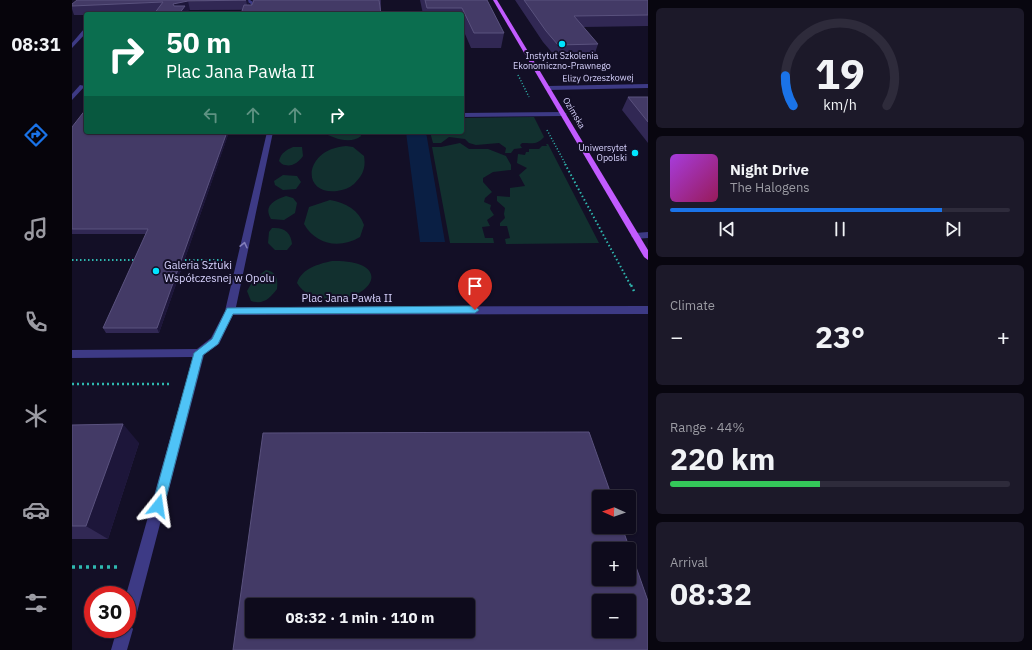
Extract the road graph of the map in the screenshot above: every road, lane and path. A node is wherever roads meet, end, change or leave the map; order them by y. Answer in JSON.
{"nodes":[{"id":1,"x":246,"y":0,"type":"edge"},
{"id":2,"x":495,"y":0,"type":"edge"},
{"id":3,"x":251,"y":12,"type":"edge"},
{"id":4,"x":84,"y":32,"type":"edge"},
{"id":5,"x":72,"y":46,"type":"edge"},
{"id":6,"x":517,"y":74,"type":"dead end"},
{"id":7,"x":82,"y":86,"type":"dead end"},
{"id":8,"x":648,"y":86,"type":"edge"},
{"id":9,"x":548,"y":88,"type":"junction"},
{"id":10,"x":72,"y":98,"type":"edge"},
{"id":11,"x":538,"y":114,"type":"junction"},
{"id":12,"x":564,"y":114,"type":"junction"},
{"id":13,"x":464,"y":115,"type":"edge"},
{"id":14,"x":270,"y":134,"type":"edge"},
{"id":15,"x":635,"y":236,"type":"junction"},
{"id":16,"x":648,"y":236,"type":"edge"},
{"id":17,"x":648,"y":257,"type":"edge"},
{"id":18,"x":72,"y":260,"type":"edge"},
{"id":19,"x":139,"y":260,"type":"edge"},
{"id":20,"x":185,"y":260,"type":"edge"},
{"id":21,"x":241,"y":260,"type":"junction"},
{"id":22,"x":644,"y":310,"type":"edge"},
{"id":23,"x":230,"y":311,"type":"junction"},
{"id":24,"x":199,"y":353,"type":"junction"},
{"id":25,"x":72,"y":354,"type":"edge"},
{"id":26,"x":72,"y":384,"type":"edge"},
{"id":27,"x":191,"y":385,"type":"junction"},
{"id":28,"x":72,"y":567,"type":"edge"},
{"id":29,"x":141,"y":567,"type":"junction"},
{"id":30,"x":136,"y":586,"type":"edge"},
{"id":31,"x":122,"y":638,"type":"edge"},
{"id":32,"x":119,"y":650,"type":"edge"}],
"edges":[{"from":1,"to":3,"type":"street"},
{"from":2,"to":9,"type":"main road","name":"Ozimska"},
{"from":4,"to":5,"type":"street"},
{"from":6,"to":11,"type":"path"},
{"from":7,"to":10,"type":"street"},
{"from":8,"to":9,"type":"street","name":"Elizy Orzeszkowej"},
{"from":9,"to":12,"type":"main road","name":"Ozimska"},
{"from":11,"to":12,"type":"street"},
{"from":11,"to":13,"type":"street"},
{"from":11,"to":22,"type":"path"},
{"from":12,"to":15,"type":"main road","name":"Ozimska"},
{"from":21,"to":14,"type":"street","one_way":true},
{"from":15,"to":16,"type":"street"},
{"from":15,"to":17,"type":"main road","name":"Ozimska"},
{"from":18,"to":19,"type":"path"},
{"from":20,"to":21,"type":"path"},
{"from":21,"to":23,"type":"street"},
{"from":22,"to":23,"type":"street","name":"Plac Jana Pawła II"},
{"from":23,"to":24,"type":"street"},
{"from":24,"to":25,"type":"street"},
{"from":24,"to":27,"type":"street"},
{"from":26,"to":27,"type":"path"},
{"from":27,"to":29,"type":"street"},
{"from":28,"to":29,"type":"path"},
{"from":29,"to":30,"type":"street"},
{"from":31,"to":32,"type":"street"}]}
